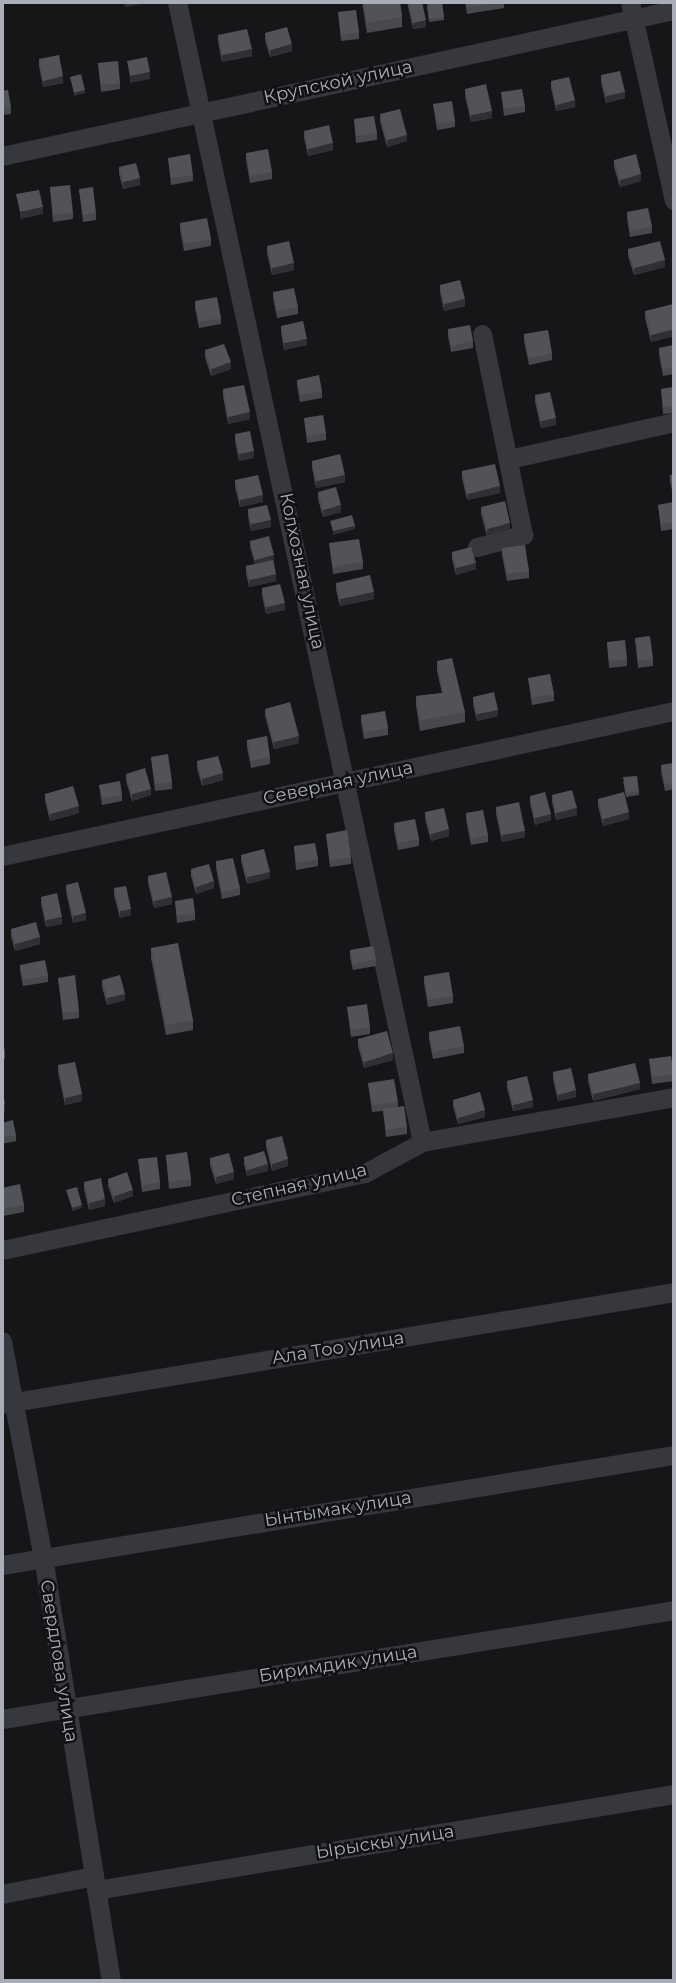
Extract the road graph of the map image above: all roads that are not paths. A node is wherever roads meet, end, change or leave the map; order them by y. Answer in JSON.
{"nodes":[{"id":1,"x":177,"y":2,"type":"edge"},
{"id":2,"x":632,"y":10,"type":"edge"},
{"id":3,"x":674,"y":10,"type":"edge"},
{"id":4,"x":202,"y":111,"type":"junction"},
{"id":5,"x":2,"y":156,"type":"edge"},
{"id":6,"x":674,"y":200,"type":"edge"},
{"id":7,"x":482,"y":334,"type":"dead end"},
{"id":8,"x":674,"y":422,"type":"edge"},
{"id":9,"x":509,"y":459,"type":"junction"},
{"id":10,"x":477,"y":547,"type":"dead end"},
{"id":11,"x":674,"y":711,"type":"edge"},
{"id":12,"x":348,"y":781,"type":"junction"},
{"id":13,"x":2,"y":856,"type":"edge"},
{"id":14,"x":674,"y":1097,"type":"edge"},
{"id":15,"x":422,"y":1142,"type":"junction"},
{"id":16,"x":2,"y":1250,"type":"edge"},
{"id":17,"x":674,"y":1292,"type":"edge"},
{"id":18,"x":2,"y":1341,"type":"edge"},
{"id":19,"x":8,"y":1403,"type":"edge"},
{"id":20,"x":674,"y":1455,"type":"edge"},
{"id":21,"x":43,"y":1557,"type":"junction"},
{"id":22,"x":2,"y":1565,"type":"edge"},
{"id":23,"x":674,"y":1610,"type":"edge"},
{"id":24,"x":67,"y":1707,"type":"junction"},
{"id":25,"x":2,"y":1719,"type":"edge"},
{"id":26,"x":674,"y":1794,"type":"edge"},
{"id":27,"x":95,"y":1883,"type":"junction"},
{"id":28,"x":2,"y":1894,"type":"edge"},
{"id":29,"x":111,"y":1981,"type":"edge"}],
"edges":[{"from":1,"to":4,"type":"street","name":"Колхозная улица"},
{"from":2,"to":3,"type":"street","name":"Крупской улица"},
{"from":2,"to":4,"type":"street","name":"Крупской улица"},
{"from":2,"to":6,"type":"street"},
{"from":4,"to":5,"type":"street","name":"Крупской улица"},
{"from":4,"to":12,"type":"street","name":"Колхозная улица"},
{"from":7,"to":9,"type":"street"},
{"from":8,"to":9,"type":"street"},
{"from":9,"to":10,"type":"street"},
{"from":11,"to":12,"type":"street","name":"Северная улица"},
{"from":12,"to":13,"type":"street","name":"Северная улица"},
{"from":12,"to":15,"type":"street","name":"Колхозная улица"},
{"from":14,"to":15,"type":"street","name":"Степная улица"},
{"from":15,"to":16,"type":"street","name":"Степная улица"},
{"from":17,"to":19,"type":"street","name":"Ала Тоо улица"},
{"from":18,"to":19,"type":"street","name":"Свердлова улица"},
{"from":19,"to":21,"type":"street","name":"Свердлова улица"},
{"from":20,"to":21,"type":"street","name":"Ынтымак улица"},
{"from":21,"to":22,"type":"street","name":"Ынтымак улица"},
{"from":21,"to":24,"type":"street","name":"Свердлова улица"},
{"from":23,"to":24,"type":"street","name":"Биримдик улица"},
{"from":24,"to":25,"type":"street","name":"Биримдик улица"},
{"from":24,"to":27,"type":"street","name":"Свердлова улица"},
{"from":26,"to":27,"type":"street","name":"Ырыскы улица"},
{"from":27,"to":28,"type":"street","name":"Ырыскы улица"},
{"from":27,"to":29,"type":"street","name":"Свердлова улица"}]}
